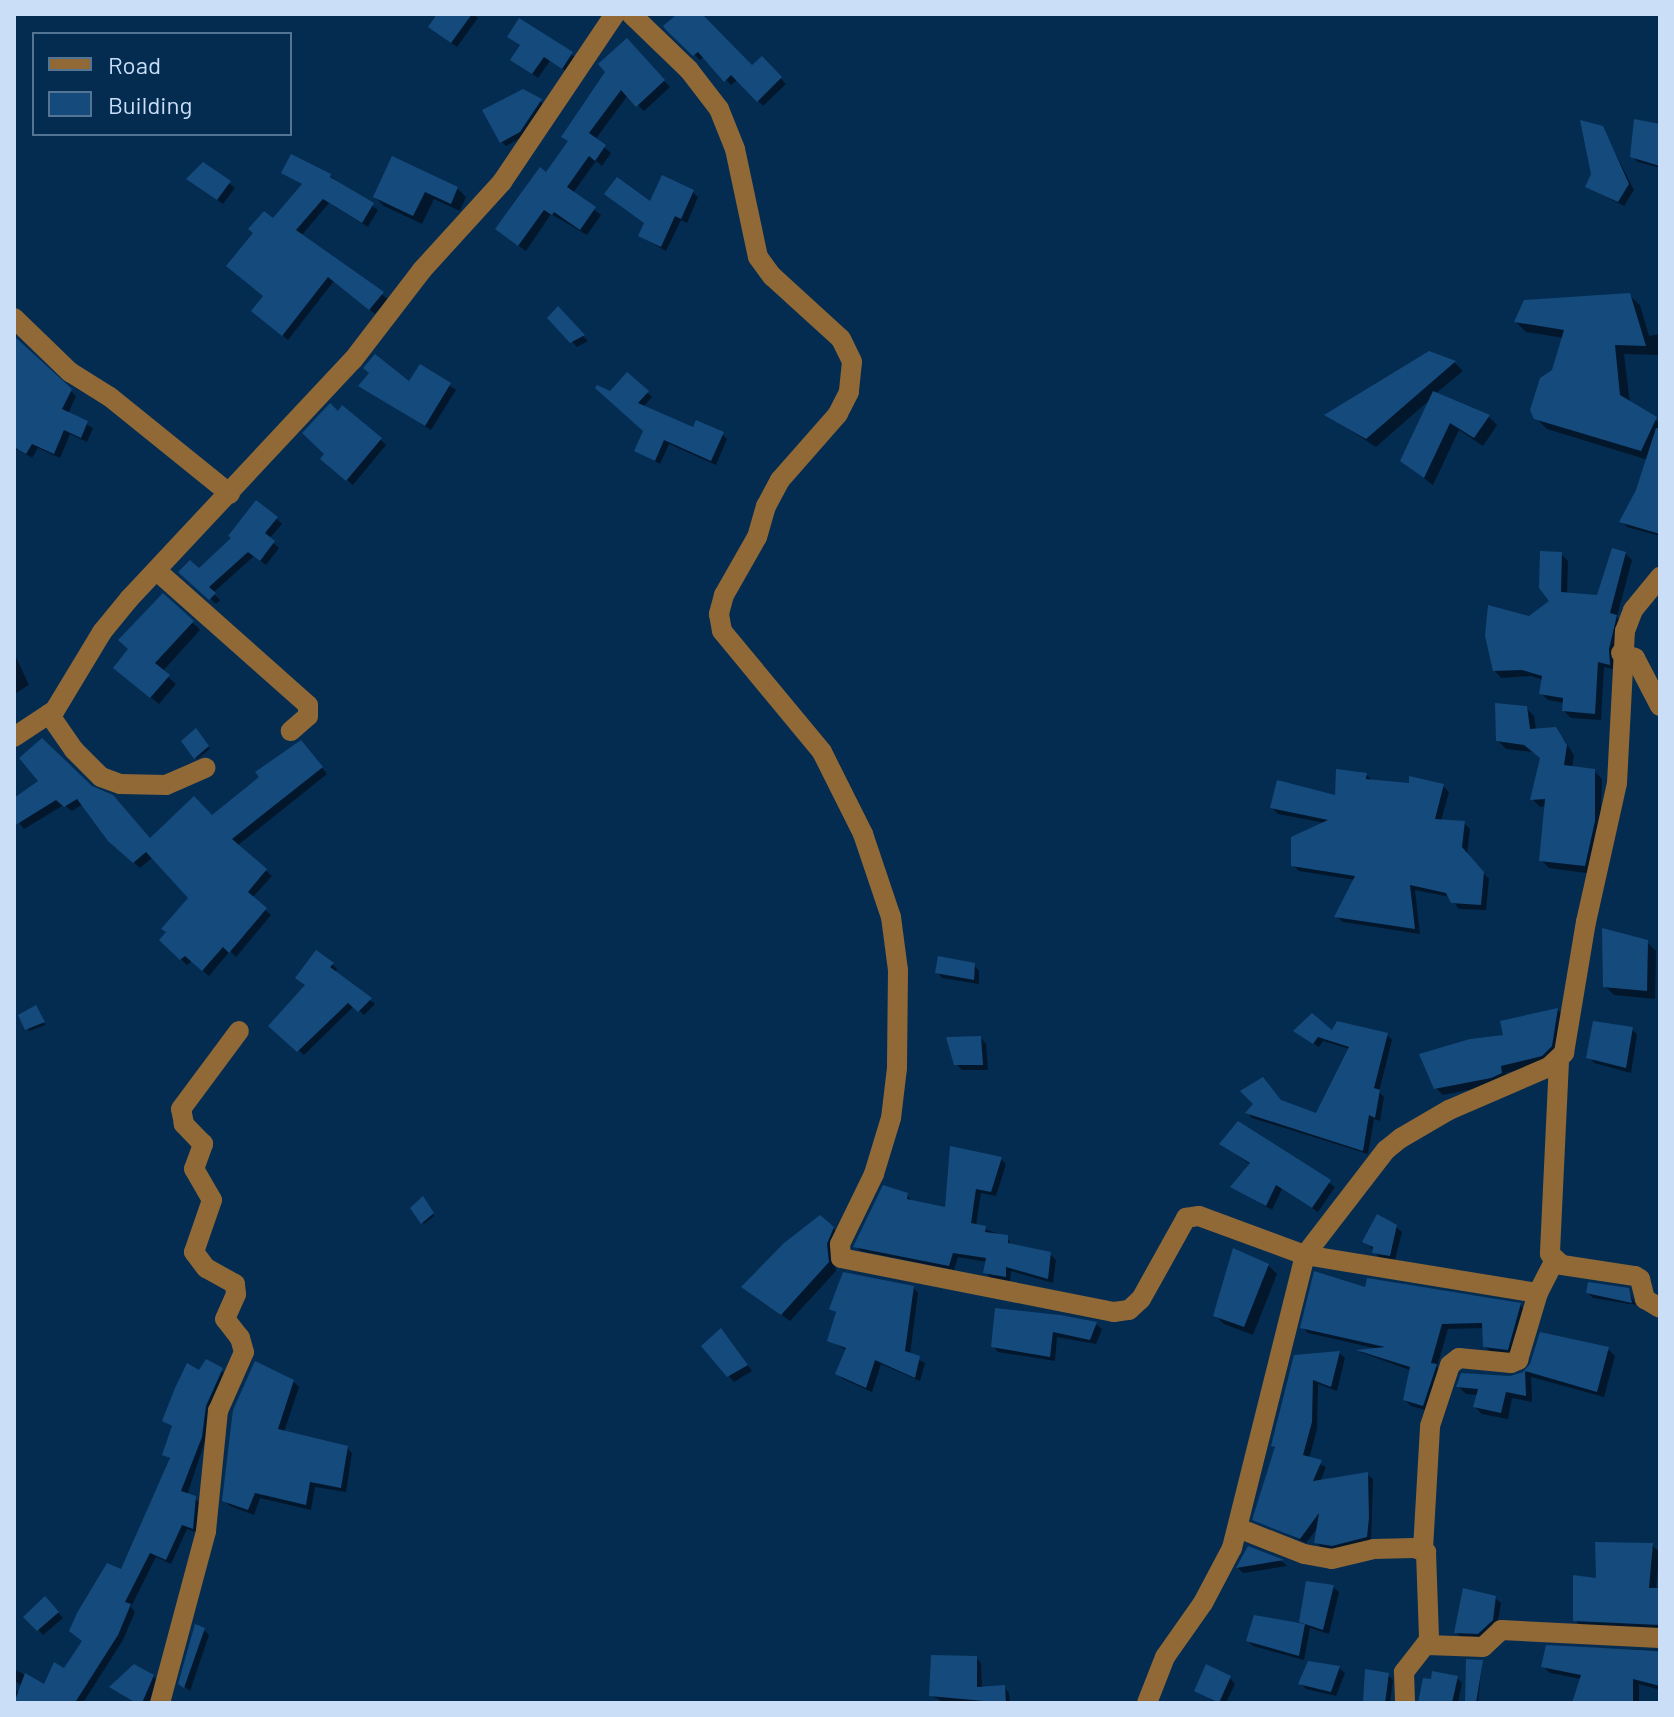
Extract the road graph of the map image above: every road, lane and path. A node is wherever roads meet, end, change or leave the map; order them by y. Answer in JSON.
{"nodes":[{"id":1,"x":615,"y":14,"type":"edge"},
{"id":2,"x":631,"y":14,"type":"edge"},
{"id":3,"x":14,"y":318,"type":"edge"},
{"id":4,"x":230,"y":494,"type":"junction"},
{"id":5,"x":157,"y":571,"type":"junction"},
{"id":6,"x":1660,"y":577,"type":"edge"},
{"id":7,"x":1621,"y":653,"type":"junction"},
{"id":8,"x":1660,"y":706,"type":"edge"},
{"id":9,"x":49,"y":714,"type":"junction"},
{"id":10,"x":291,"y":731,"type":"dead end"},
{"id":11,"x":14,"y":737,"type":"edge"},
{"id":12,"x":205,"y":768,"type":"dead end"},
{"id":13,"x":239,"y":1031,"type":"dead end"},
{"id":14,"x":1559,"y":1061,"type":"junction"},
{"id":15,"x":1305,"y":1255,"type":"junction"},
{"id":16,"x":1554,"y":1261,"type":"junction"},
{"id":17,"x":1538,"y":1293,"type":"junction"},
{"id":18,"x":1660,"y":1308,"type":"edge"},
{"id":19,"x":1238,"y":1528,"type":"junction"},
{"id":20,"x":1423,"y":1549,"type":"junction"},
{"id":21,"x":1660,"y":1638,"type":"edge"},
{"id":22,"x":1427,"y":1645,"type":"junction"},
{"id":23,"x":160,"y":1703,"type":"edge"},
{"id":24,"x":1147,"y":1703,"type":"edge"},
{"id":25,"x":1405,"y":1703,"type":"edge"}],
"edges":[{"from":1,"to":4,"type":"street"},
{"from":2,"to":15,"type":"street"},
{"from":3,"to":4,"type":"street"},
{"from":4,"to":5,"type":"street"},
{"from":5,"to":9,"type":"street"},
{"from":5,"to":10,"type":"street"},
{"from":6,"to":7,"type":"street"},
{"from":7,"to":8,"type":"street"},
{"from":7,"to":14,"type":"street"},
{"from":9,"to":11,"type":"street"},
{"from":9,"to":12,"type":"street"},
{"from":13,"to":23,"type":"street"},
{"from":14,"to":15,"type":"street"},
{"from":14,"to":16,"type":"street"},
{"from":15,"to":17,"type":"street"},
{"from":15,"to":19,"type":"street"},
{"from":16,"to":17,"type":"street"},
{"from":16,"to":18,"type":"street"},
{"from":17,"to":20,"type":"street"},
{"from":19,"to":20,"type":"street"},
{"from":19,"to":24,"type":"street"},
{"from":20,"to":22,"type":"street"},
{"from":21,"to":22,"type":"street"},
{"from":22,"to":25,"type":"street"}]}
